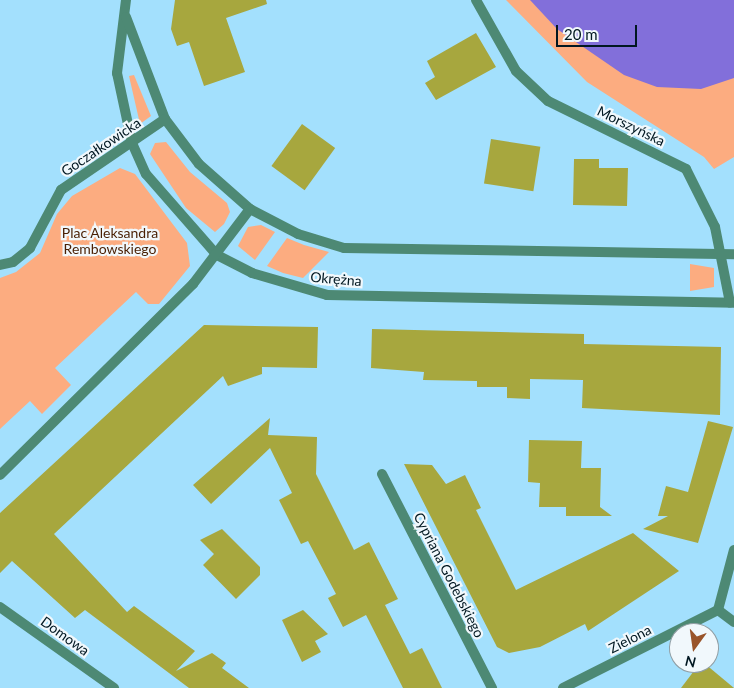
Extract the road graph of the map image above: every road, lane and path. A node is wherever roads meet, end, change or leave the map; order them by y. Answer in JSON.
{"nodes":[{"id":1,"x":126,"y":0,"type":"edge"},
{"id":2,"x":476,"y":0,"type":"edge"},
{"id":3,"x":124,"y":13,"type":"junction"},
{"id":4,"x":165,"y":119,"type":"junction"},
{"id":5,"x":132,"y":143,"type":"junction"},
{"id":6,"x":250,"y":209,"type":"junction"},
{"id":7,"x":720,"y":253,"type":"junction"},
{"id":8,"x":734,"y":254,"type":"edge"},
{"id":9,"x":217,"y":255,"type":"junction"},
{"id":10,"x":0,"y":265,"type":"edge"},
{"id":11,"x":732,"y":303,"type":"edge"},
{"id":12,"x":382,"y":474,"type":"dead end"},
{"id":13,"x":0,"y":475,"type":"edge"},
{"id":14,"x":734,"y":550,"type":"edge"},
{"id":15,"x":0,"y":607,"type":"edge"},
{"id":16,"x":718,"y":610,"type":"junction"},
{"id":17,"x":734,"y":622,"type":"edge"},
{"id":18,"x":114,"y":688,"type":"edge"},
{"id":19,"x":492,"y":688,"type":"edge"},
{"id":20,"x":563,"y":688,"type":"edge"}],
"edges":[{"from":1,"to":3,"type":"street","name":"Okrężna"},
{"from":2,"to":7,"type":"street","name":"Morszyńska"},
{"from":3,"to":4,"type":"street","name":"Okrężna"},
{"from":3,"to":5,"type":"street","name":"Okrężna"},
{"from":4,"to":5,"type":"street","name":"Goczałkowicka"},
{"from":4,"to":6,"type":"street","name":"Okrężna"},
{"from":5,"to":9,"type":"street","name":"Okrężna"},
{"from":5,"to":10,"type":"street","name":"Goczałkowicka"},
{"from":6,"to":7,"type":"street","name":"Okrężna"},
{"from":6,"to":9,"type":"street"},
{"from":7,"to":8,"type":"street","name":"Okrężna"},
{"from":7,"to":11,"type":"street","name":"Morszyńska"},
{"from":9,"to":11,"type":"street","name":"Okrężna"},
{"from":9,"to":13,"type":"street"},
{"from":12,"to":19,"type":"street","name":"Cypriana Godebskiego"},
{"from":14,"to":16,"type":"street"},
{"from":15,"to":18,"type":"street","name":"Domowa"},
{"from":16,"to":17,"type":"street"},
{"from":16,"to":20,"type":"street","name":"Zielona"}]}
